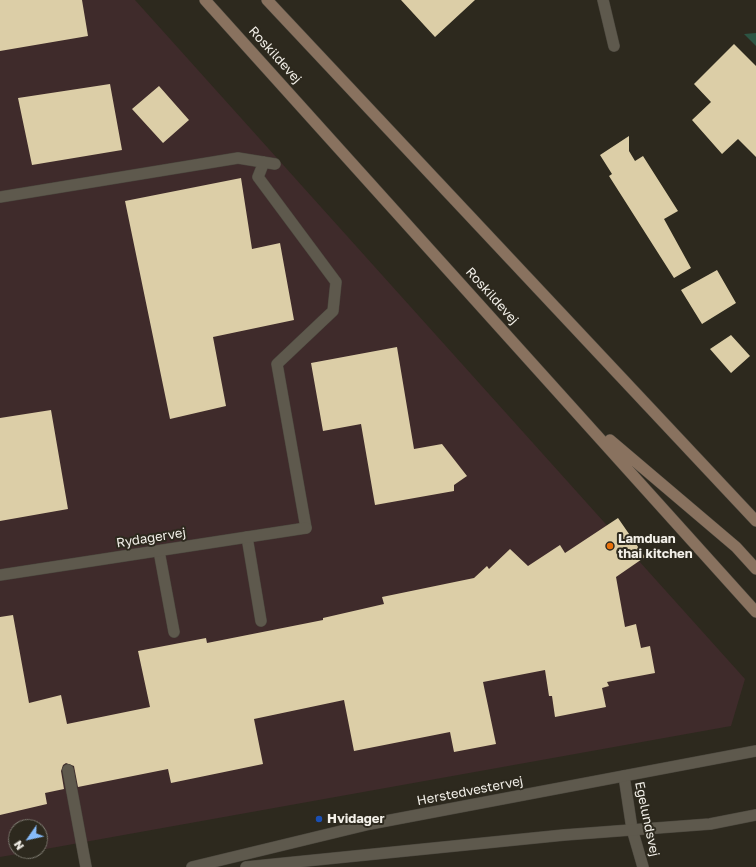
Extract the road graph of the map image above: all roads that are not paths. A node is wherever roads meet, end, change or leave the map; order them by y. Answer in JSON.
{"nodes":[{"id":1,"x":205,"y":0,"type":"edge"},
{"id":2,"x":267,"y":0,"type":"edge"},
{"id":3,"x":603,"y":0,"type":"edge"},
{"id":4,"x":614,"y":46,"type":"dead end"},
{"id":5,"x":264,"y":162,"type":"junction"},
{"id":6,"x":275,"y":164,"type":"dead end"},
{"id":7,"x":0,"y":197,"type":"edge"},
{"id":8,"x":578,"y":412,"type":"junction"},
{"id":9,"x":756,"y":521,"type":"edge"},
{"id":10,"x":247,"y":537,"type":"junction"},
{"id":11,"x":159,"y":550,"type":"junction"},
{"id":12,"x":756,"y":569,"type":"edge"},
{"id":13,"x":0,"y":575,"type":"edge"},
{"id":14,"x":756,"y":612,"type":"edge"},
{"id":15,"x":262,"y":621,"type":"dead end"},
{"id":16,"x":174,"y":632,"type":"dead end"},
{"id":17,"x":756,"y":751,"type":"edge"},
{"id":18,"x":68,"y":770,"type":"dead end"},
{"id":19,"x":624,"y":776,"type":"junction"},
{"id":20,"x":756,"y":815,"type":"edge"},
{"id":21,"x":632,"y":830,"type":"junction"},
{"id":22,"x":86,"y":867,"type":"edge"},
{"id":23,"x":192,"y":867,"type":"edge"},
{"id":24,"x":246,"y":867,"type":"edge"},
{"id":25,"x":643,"y":867,"type":"edge"}],
"edges":[{"from":1,"to":8,"type":"main road","name":"Roskildevej"},
{"from":2,"to":9,"type":"main road"},
{"from":3,"to":4,"type":"street"},
{"from":5,"to":6,"type":"street"},
{"from":5,"to":7,"type":"street"},
{"from":5,"to":10,"type":"street","name":"Rydagervej"},
{"from":8,"to":12,"type":"main road"},
{"from":8,"to":14,"type":"main road","name":"Roskildevej"},
{"from":10,"to":11,"type":"street","name":"Rydagervej"},
{"from":10,"to":15,"type":"street"},
{"from":11,"to":13,"type":"street","name":"Rydagervej"},
{"from":11,"to":16,"type":"street"},
{"from":17,"to":19,"type":"street","name":"Herstedvestervej"},
{"from":18,"to":22,"type":"street"},
{"from":19,"to":21,"type":"street","name":"Egelundsvej"},
{"from":19,"to":23,"type":"street","name":"Herstedvestervej"},
{"from":20,"to":21,"type":"street"},
{"from":21,"to":24,"type":"street"},
{"from":21,"to":25,"type":"street","name":"Egelundsvej"}]}
